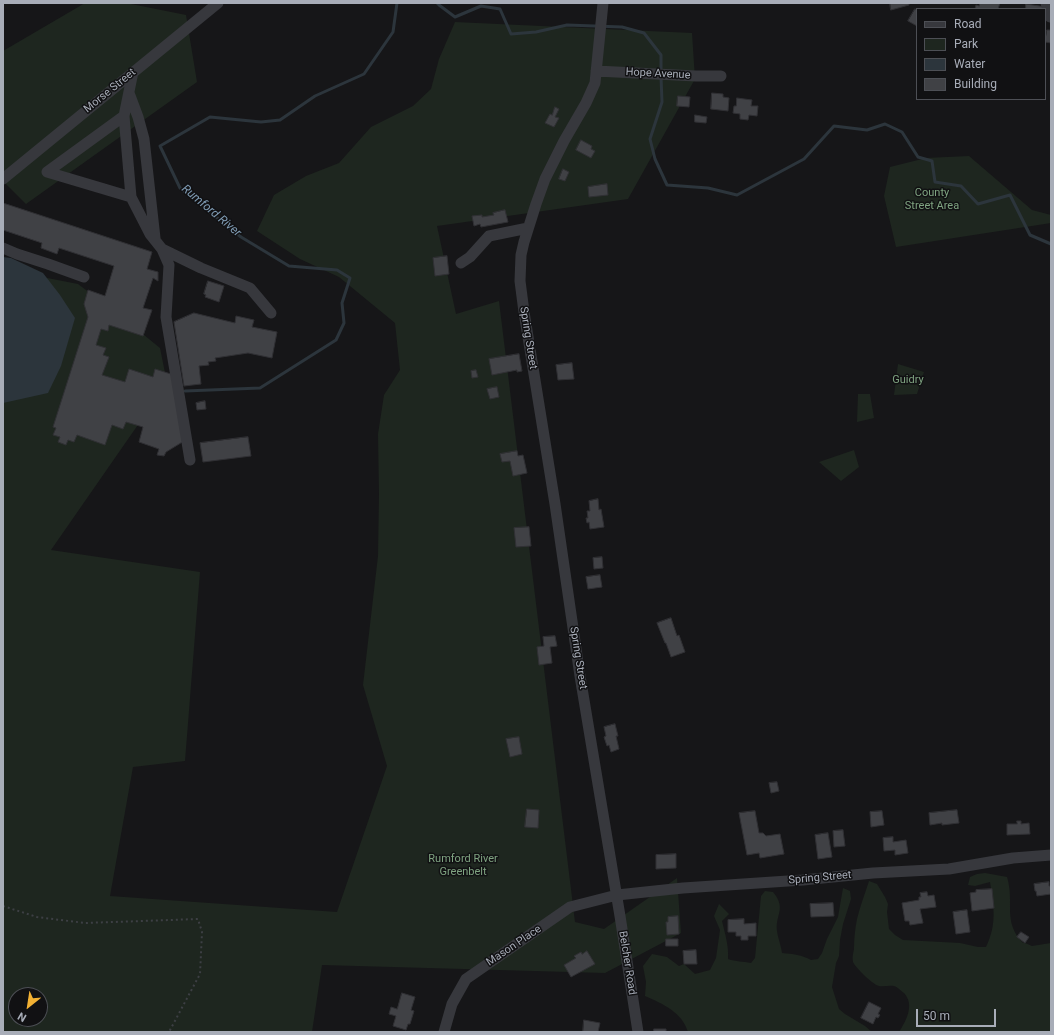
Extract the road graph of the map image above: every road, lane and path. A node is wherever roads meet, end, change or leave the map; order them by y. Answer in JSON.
{"nodes":[{"id":1,"x":218,"y":3,"type":"edge"},
{"id":2,"x":603,"y":3,"type":"edge"},
{"id":3,"x":1046,"y":3,"type":"edge"},
{"id":4,"x":1050,"y":17,"type":"edge"},
{"id":5,"x":596,"y":71,"type":"junction"},
{"id":6,"x":133,"y":72,"type":"junction"},
{"id":7,"x":721,"y":76,"type":"dead end"},
{"id":8,"x":129,"y":93,"type":"junction"},
{"id":9,"x":124,"y":116,"type":"junction"},
{"id":10,"x":3,"y":179,"type":"edge"},
{"id":11,"x":131,"y":197,"type":"junction"},
{"id":12,"x":528,"y":228,"type":"junction"},
{"id":13,"x":159,"y":245,"type":"junction"},
{"id":14,"x":3,"y":248,"type":"edge"},
{"id":15,"x":460,"y":263,"type":"dead end"},
{"id":16,"x":84,"y":277,"type":"dead end"},
{"id":17,"x":271,"y":313,"type":"dead end"},
{"id":18,"x":190,"y":460,"type":"dead end"},
{"id":19,"x":1051,"y":855,"type":"edge"},
{"id":20,"x":617,"y":895,"type":"junction"},
{"id":21,"x":3,"y":906,"type":"edge"},
{"id":22,"x":169,"y":1032,"type":"edge"},
{"id":23,"x":444,"y":1032,"type":"edge"},
{"id":24,"x":638,"y":1032,"type":"edge"}],
"edges":[{"from":1,"to":6,"type":"street","name":"Morse Street"},
{"from":2,"to":5,"type":"street","name":"Spring Street"},
{"from":3,"to":4,"type":"street"},
{"from":5,"to":7,"type":"street","name":"Hope Avenue"},
{"from":5,"to":12,"type":"street","name":"Spring Street"},
{"from":6,"to":8,"type":"street"},
{"from":6,"to":10,"type":"street","name":"Morse Street"},
{"from":8,"to":9,"type":"street"},
{"from":8,"to":13,"type":"street"},
{"from":9,"to":11,"type":"street"},
{"from":9,"to":11,"type":"street"},
{"from":11,"to":13,"type":"street"},
{"from":12,"to":15,"type":"street"},
{"from":12,"to":20,"type":"street","name":"Spring Street"},
{"from":13,"to":17,"type":"street"},
{"from":13,"to":18,"type":"street"},
{"from":14,"to":16,"type":"street"},
{"from":19,"to":20,"type":"street","name":"Spring Street"},
{"from":20,"to":23,"type":"street","name":"Mason Place"},
{"from":20,"to":24,"type":"street","name":"Belcher Road"},
{"from":21,"to":22,"type":"path"}]}
